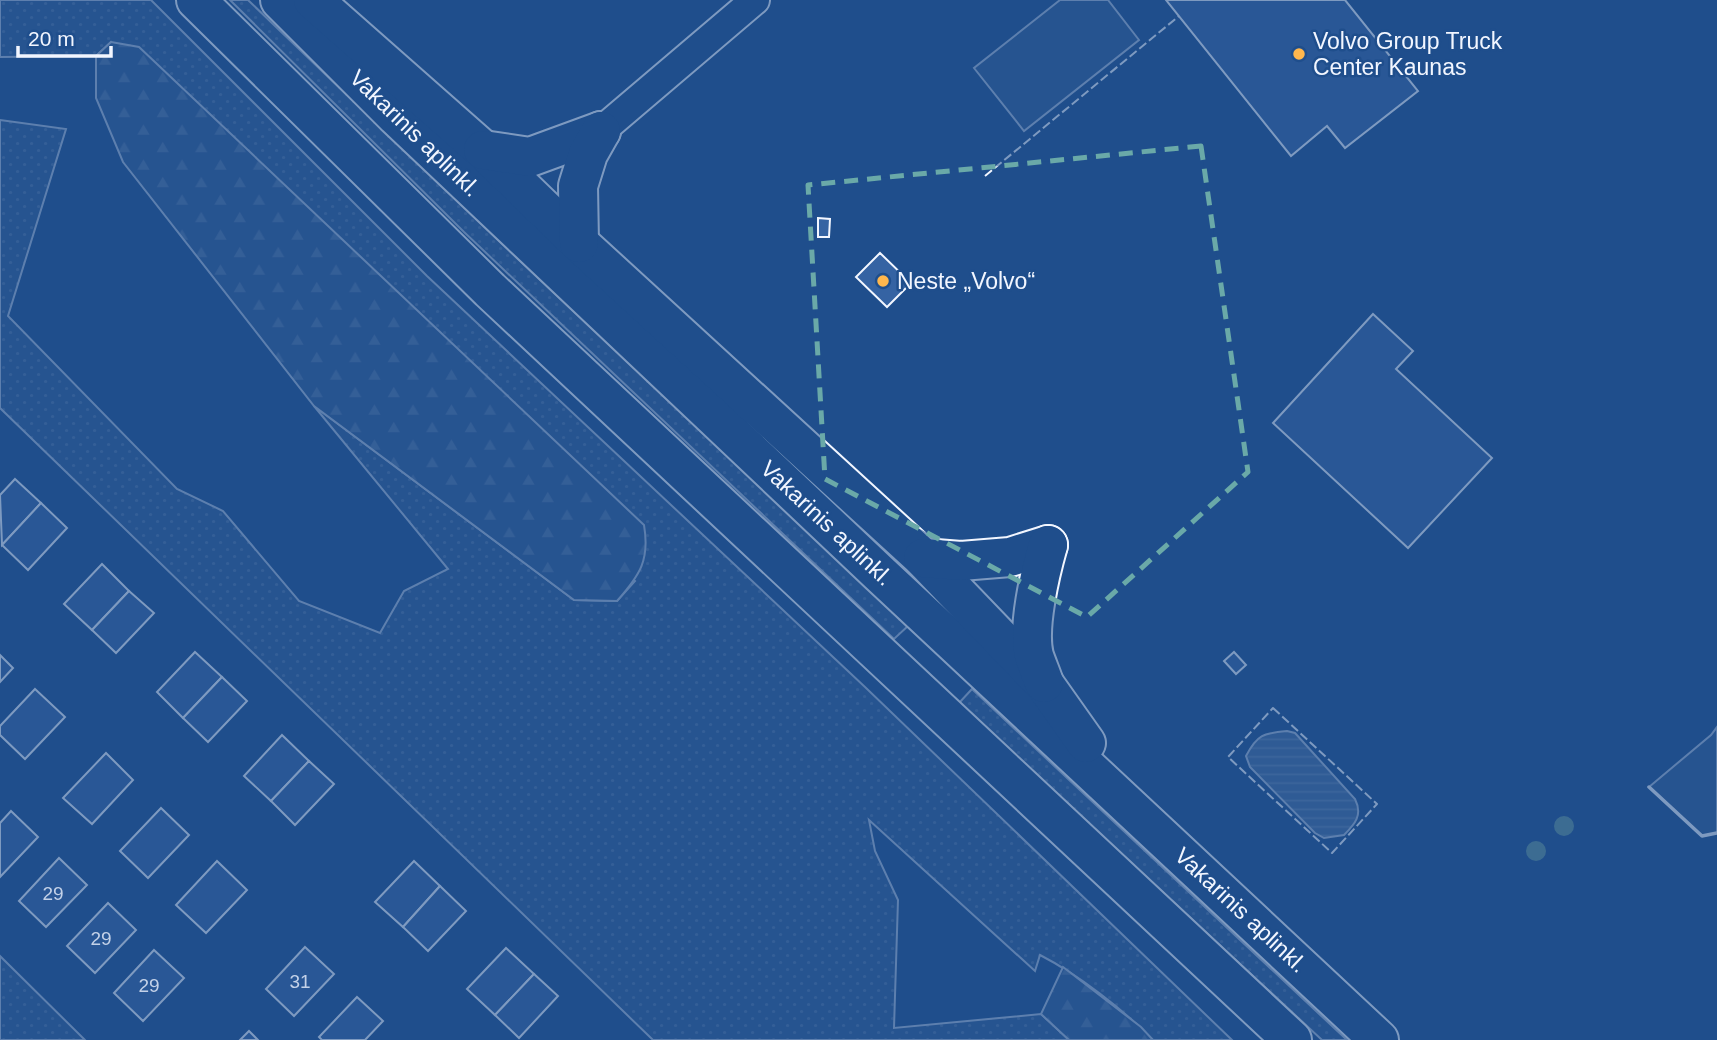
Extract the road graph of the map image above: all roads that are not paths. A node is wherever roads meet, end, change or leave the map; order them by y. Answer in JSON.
{"nodes":[{"id":1,"x":196,"y":0,"type":"edge"},
{"id":2,"x":280,"y":0,"type":"edge"},
{"id":3,"x":313,"y":0,"type":"edge"},
{"id":4,"x":755,"y":0,"type":"edge"},
{"id":5,"x":601,"y":131,"type":"junction"},
{"id":6,"x":483,"y":150,"type":"junction"},
{"id":7,"x":579,"y":243,"type":"junction"},
{"id":8,"x":923,"y":558,"type":"junction"},
{"id":9,"x":1045,"y":685,"type":"junction"},
{"id":10,"x":1129,"y":805,"type":"junction"},
{"id":11,"x":1292,"y":1040,"type":"edge"},
{"id":12,"x":1379,"y":1040,"type":"edge"}],
"edges":[{"from":1,"to":11,"type":"highway"},
{"from":2,"to":10,"type":"highway","name":"Vakarinis aplinkl."},
{"from":3,"to":6,"type":"highway"},
{"from":4,"to":5,"type":"street"},
{"from":5,"to":6,"type":"highway"},
{"from":5,"to":7,"type":"highway"},
{"from":6,"to":7,"type":"highway"},
{"from":7,"to":8,"type":"highway"},
{"from":8,"to":9,"type":"highway"},
{"from":8,"to":9,"type":"highway"},
{"from":9,"to":10,"type":"highway"},
{"from":10,"to":12,"type":"highway","name":"Vakarinis aplinkl."}]}
